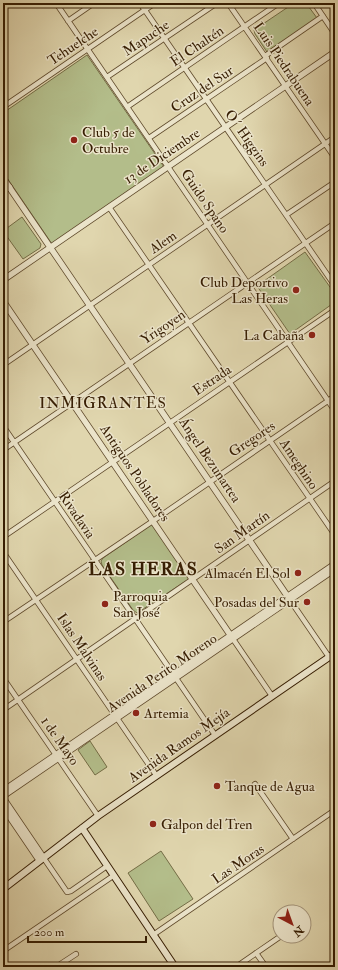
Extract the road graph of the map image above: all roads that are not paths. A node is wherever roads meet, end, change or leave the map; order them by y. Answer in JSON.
{"nodes":[{"id":1,"x":56,"y":3,"type":"edge"},
{"id":2,"x":94,"y":3,"type":"edge"},
{"id":3,"x":140,"y":3,"type":"edge"},
{"id":4,"x":155,"y":3,"type":"edge"},
{"id":5,"x":217,"y":3,"type":"edge"},
{"id":6,"x":228,"y":3,"type":"edge"},
{"id":7,"x":279,"y":3,"type":"edge"},
{"id":8,"x":314,"y":3,"type":"edge"},
{"id":9,"x":145,"y":10,"type":"junction"},
{"id":10,"x":323,"y":16,"type":"junction"},
{"id":11,"x":68,"y":21,"type":"junction"},
{"id":12,"x":245,"y":26,"type":"junction"},
{"id":13,"x":335,"y":34,"type":"edge"},
{"id":14,"x":164,"y":38,"type":"junction"},
{"id":15,"x":88,"y":49,"type":"junction"},
{"id":16,"x":335,"y":52,"type":"edge"},
{"id":17,"x":266,"y":57,"type":"junction"},
{"id":18,"x":185,"y":68,"type":"junction"},
{"id":19,"x":107,"y":77,"type":"junction"},
{"id":20,"x":285,"y":86,"type":"junction"},
{"id":21,"x":206,"y":99,"type":"junction"},
{"id":22,"x":3,"y":107,"type":"edge"},
{"id":23,"x":127,"y":107,"type":"junction"},
{"id":24,"x":225,"y":127,"type":"junction"},
{"id":25,"x":335,"y":137,"type":"edge"},
{"id":26,"x":148,"y":138,"type":"junction"},
{"id":27,"x":325,"y":144,"type":"junction"},
{"id":28,"x":335,"y":158,"type":"edge"},
{"id":29,"x":168,"y":166,"type":"junction"},
{"id":30,"x":3,"y":178,"type":"edge"},
{"id":31,"x":335,"y":182,"type":"edge"},
{"id":32,"x":265,"y":185,"type":"junction"},
{"id":33,"x":10,"y":187,"type":"junction"},
{"id":34,"x":3,"y":192,"type":"edge"},
{"id":35,"x":109,"y":207,"type":"junction"},
{"id":36,"x":286,"y":215,"type":"junction"},
{"id":37,"x":335,"y":223,"type":"edge"},
{"id":38,"x":208,"y":225,"type":"junction"},
{"id":39,"x":305,"y":243,"type":"junction"},
{"id":40,"x":50,"y":247,"type":"junction"},
{"id":41,"x":149,"y":265,"type":"junction"},
{"id":42,"x":3,"y":280,"type":"edge"},
{"id":43,"x":247,"y":283,"type":"junction"},
{"id":44,"x":335,"y":286,"type":"edge"},
{"id":45,"x":3,"y":301,"type":"edge"},
{"id":46,"x":90,"y":305,"type":"junction"},
{"id":47,"x":335,"y":310,"type":"edge"},
{"id":48,"x":189,"y":323,"type":"junction"},
{"id":49,"x":288,"y":342,"type":"junction"},
{"id":50,"x":33,"y":345,"type":"junction"},
{"id":51,"x":130,"y":364,"type":"junction"},
{"id":52,"x":3,"y":365,"type":"edge"},
{"id":53,"x":230,"y":382,"type":"junction"},
{"id":54,"x":335,"y":396,"type":"edge"},
{"id":55,"x":328,"y":400,"type":"junction"},
{"id":56,"x":72,"y":403,"type":"junction"},
{"id":57,"x":335,"y":411,"type":"edge"},
{"id":58,"x":170,"y":423,"type":"junction"},
{"id":59,"x":3,"y":426,"type":"edge"},
{"id":60,"x":270,"y":440,"type":"junction"},
{"id":61,"x":14,"y":443,"type":"junction"},
{"id":62,"x":3,"y":450,"type":"edge"},
{"id":63,"x":113,"y":462,"type":"junction"},
{"id":64,"x":210,"y":481,"type":"junction"},
{"id":65,"x":335,"y":481,"type":"edge"},
{"id":66,"x":310,"y":498,"type":"junction"},
{"id":67,"x":55,"y":502,"type":"junction"},
{"id":68,"x":153,"y":521,"type":"junction"},
{"id":69,"x":335,"y":535,"type":"edge"},
{"id":70,"x":3,"y":537,"type":"edge"},
{"id":71,"x":250,"y":540,"type":"junction"},
{"id":72,"x":3,"y":552,"type":"edge"},
{"id":73,"x":94,"y":560,"type":"junction"},
{"id":74,"x":335,"y":564,"type":"edge"},
{"id":75,"x":335,"y":569,"type":"edge"},
{"id":76,"x":193,"y":580,"type":"junction"},
{"id":77,"x":289,"y":598,"type":"junction"},
{"id":78,"x":36,"y":600,"type":"junction"},
{"id":79,"x":135,"y":620,"type":"junction"},
{"id":80,"x":3,"y":622,"type":"edge"},
{"id":81,"x":232,"y":637,"type":"junction"},
{"id":82,"x":332,"y":655,"type":"edge"},
{"id":83,"x":77,"y":660,"type":"junction"},
{"id":84,"x":174,"y":676,"type":"junction"},
{"id":85,"x":3,"y":678,"type":"edge"},
{"id":86,"x":272,"y":696,"type":"junction"},
{"id":87,"x":18,"y":699,"type":"junction"},
{"id":88,"x":3,"y":710,"type":"edge"},
{"id":89,"x":116,"y":716,"type":"junction"},
{"id":90,"x":214,"y":735,"type":"junction"},
{"id":91,"x":57,"y":757,"type":"junction"},
{"id":92,"x":156,"y":775,"type":"junction"},
{"id":93,"x":255,"y":784,"type":"dead end"},
{"id":94,"x":3,"y":791,"type":"edge"},
{"id":95,"x":3,"y":797,"type":"edge"},
{"id":96,"x":3,"y":807,"type":"edge"},
{"id":97,"x":335,"y":810,"type":"edge"},
{"id":98,"x":98,"y":816,"type":"junction"},
{"id":99,"x":82,"y":828,"type":"junction"},
{"id":100,"x":293,"y":839,"type":"junction"},
{"id":101,"x":41,"y":859,"type":"junction"},
{"id":102,"x":107,"y":866,"type":"junction"},
{"id":103,"x":113,"y":876,"type":"junction"},
{"id":104,"x":3,"y":889,"type":"edge"},
{"id":105,"x":153,"y":935,"type":"junction"},
{"id":106,"x":272,"y":942,"type":"edge"},
{"id":107,"x":3,"y":951,"type":"edge"},
{"id":108,"x":256,"y":953,"type":"junction"},
{"id":109,"x":76,"y":954,"type":"dead end"},
{"id":110,"x":56,"y":967,"type":"edge"},
{"id":111,"x":175,"y":967,"type":"edge"},
{"id":112,"x":236,"y":967,"type":"edge"},
{"id":113,"x":266,"y":967,"type":"edge"}],
"edges":[{"from":1,"to":11,"type":"street","name":"Guido Spano"},
{"from":2,"to":11,"type":"street"},
{"from":3,"to":9,"type":"street","name":"O´ Higgins"},
{"from":4,"to":9,"type":"street","name":"Tehuelche"},
{"from":5,"to":14,"type":"street","name":"Mapuche"},
{"from":6,"to":12,"type":"street","name":"Luis Piedrabuena"},
{"from":7,"to":12,"type":"street","name":"El Chaltén"},
{"from":8,"to":10,"type":"street"},
{"from":9,"to":14,"type":"street","name":"O´ Higgins"},
{"from":9,"to":15,"type":"street","name":"Tehuelche"},
{"from":10,"to":13,"type":"street"},
{"from":10,"to":17,"type":"street","name":"Cruz del Sur"},
{"from":11,"to":15,"type":"street","name":"Guido Spano"},
{"from":12,"to":17,"type":"street","name":"Luis Piedrabuena"},
{"from":12,"to":18,"type":"street","name":"El Chaltén"},
{"from":14,"to":18,"type":"street","name":"O´ Higgins"},
{"from":14,"to":19,"type":"street","name":"Mapuche"},
{"from":15,"to":19,"type":"street","name":"Guido Spano"},
{"from":15,"to":22,"type":"street","name":"Tehuelche"},
{"from":16,"to":20,"type":"street","name":"13 de Diciembre"},
{"from":17,"to":20,"type":"street","name":"Luis Piedrabuena"},
{"from":17,"to":21,"type":"street","name":"Cruz del Sur"},
{"from":18,"to":21,"type":"street","name":"O´ Higgins"},
{"from":18,"to":23,"type":"street","name":"El Chaltén"},
{"from":19,"to":23,"type":"street","name":"Guido Spano"},
{"from":20,"to":24,"type":"street","name":"13 de Diciembre"},
{"from":20,"to":27,"type":"street","name":"Luis Piedrabuena"},
{"from":21,"to":24,"type":"street","name":"O´ Higgins"},
{"from":21,"to":26,"type":"street","name":"Cruz del Sur"},
{"from":23,"to":26,"type":"street","name":"Guido Spano"},
{"from":24,"to":29,"type":"street","name":"13 de Diciembre"},
{"from":24,"to":32,"type":"street","name":"O´ Higgins"},
{"from":25,"to":27,"type":"street","name":"Alem"},
{"from":26,"to":29,"type":"street","name":"Guido Spano"},
{"from":27,"to":28,"type":"street","name":"Luis Piedrabuena"},
{"from":27,"to":32,"type":"street","name":"Alem"},
{"from":29,"to":35,"type":"street","name":"13 de Diciembre"},
{"from":29,"to":38,"type":"street","name":"Guido Spano"},
{"from":30,"to":33,"type":"street","name":"Ángel Bezunartea"},
{"from":31,"to":36,"type":"street"},
{"from":32,"to":36,"type":"street","name":"O´ Higgins"},
{"from":32,"to":38,"type":"street","name":"Alem"},
{"from":33,"to":34,"type":"street"},
{"from":33,"to":40,"type":"street","name":"Ángel Bezunartea"},
{"from":35,"to":40,"type":"street","name":"13 de Diciembre"},
{"from":35,"to":41,"type":"street","name":"Ameghino"},
{"from":36,"to":39,"type":"street","name":"O´ Higgins"},
{"from":37,"to":39,"type":"street","name":"Yrigoyen"},
{"from":38,"to":41,"type":"street","name":"Alem"},
{"from":38,"to":43,"type":"street","name":"Guido Spano"},
{"from":39,"to":43,"type":"street","name":"Yrigoyen"},
{"from":39,"to":44,"type":"street","name":"O´ Higgins"},
{"from":40,"to":42,"type":"street","name":"13 de Diciembre"},
{"from":40,"to":46,"type":"street","name":"Ángel Bezunartea"},
{"from":41,"to":46,"type":"street","name":"Alem"},
{"from":41,"to":48,"type":"street","name":"Ameghino"},
{"from":43,"to":48,"type":"street","name":"Yrigoyen"},
{"from":43,"to":49,"type":"street","name":"Guido Spano"},
{"from":45,"to":50,"type":"street","name":"Antiguos Pobladores"},
{"from":46,"to":50,"type":"street","name":"Alem"},
{"from":46,"to":51,"type":"street","name":"Ángel Bezunartea"},
{"from":47,"to":49,"type":"street","name":"Estrada"},
{"from":48,"to":51,"type":"street","name":"Yrigoyen"},
{"from":48,"to":53,"type":"street","name":"Ameghino"},
{"from":49,"to":53,"type":"street","name":"Estrada"},
{"from":49,"to":55,"type":"street","name":"Guido Spano"},
{"from":50,"to":52,"type":"street","name":"Alem"},
{"from":50,"to":56,"type":"street","name":"Antiguos Pobladores"},
{"from":51,"to":56,"type":"street","name":"Yrigoyen"},
{"from":51,"to":58,"type":"street","name":"Ángel Bezunartea"},
{"from":53,"to":58,"type":"street","name":"Estrada"},
{"from":53,"to":60,"type":"street","name":"Ameghino"},
{"from":54,"to":55,"type":"street","name":"Gregores"},
{"from":55,"to":57,"type":"street","name":"Guido Spano"},
{"from":55,"to":60,"type":"street","name":"Gregores"},
{"from":56,"to":61,"type":"street","name":"Yrigoyen"},
{"from":56,"to":63,"type":"street","name":"Antiguos Pobladores"},
{"from":58,"to":63,"type":"street","name":"Estrada"},
{"from":58,"to":64,"type":"street","name":"Ángel Bezunartea"},
{"from":59,"to":61,"type":"street","name":"Rivadavia"},
{"from":60,"to":64,"type":"street","name":"Gregores"},
{"from":60,"to":66,"type":"street","name":"Ameghino"},
{"from":61,"to":62,"type":"street","name":"Yrigoyen"},
{"from":61,"to":67,"type":"street","name":"Rivadavia"},
{"from":63,"to":67,"type":"street","name":"Estrada"},
{"from":63,"to":68,"type":"street","name":"Antiguos Pobladores"},
{"from":64,"to":68,"type":"street","name":"Gregores"},
{"from":64,"to":71,"type":"street","name":"Ángel Bezunartea"},
{"from":65,"to":66,"type":"street","name":"San Martín"},
{"from":66,"to":69,"type":"street","name":"Ameghino"},
{"from":66,"to":71,"type":"street","name":"San Martín"},
{"from":67,"to":70,"type":"street","name":"Estrada"},
{"from":67,"to":73,"type":"street","name":"Rivadavia"},
{"from":68,"to":73,"type":"street","name":"Gregores"},
{"from":68,"to":76,"type":"street","name":"Antiguos Pobladores"},
{"from":71,"to":76,"type":"street","name":"San Martín"},
{"from":71,"to":77,"type":"street","name":"Ángel Bezunartea"},
{"from":72,"to":78,"type":"street","name":"Islas Malvinas"},
{"from":73,"to":78,"type":"street","name":"Gregores"},
{"from":73,"to":79,"type":"street","name":"Rivadavia"},
{"from":74,"to":77,"type":"street","name":"Avenida Perito Moreno"},
{"from":75,"to":77,"type":"street","name":"Avenida Perito Moreno"},
{"from":76,"to":79,"type":"street","name":"San Martín"},
{"from":76,"to":81,"type":"street","name":"Antiguos Pobladores"},
{"from":77,"to":81,"type":"street","name":"Avenida Perito Moreno"},
{"from":77,"to":82,"type":"street","name":"Ángel Bezunartea"},
{"from":78,"to":80,"type":"street","name":"Gregores"},
{"from":78,"to":83,"type":"street","name":"Islas Malvinas"},
{"from":79,"to":83,"type":"street","name":"San Martín"},
{"from":79,"to":84,"type":"street","name":"Rivadavia"},
{"from":81,"to":84,"type":"street","name":"Avenida Perito Moreno"},
{"from":81,"to":86,"type":"street"},
{"from":82,"to":86,"type":"main road","name":"Avenida Ramos Mejía"},
{"from":83,"to":87,"type":"street","name":"San Martín"},
{"from":83,"to":89,"type":"street","name":"Islas Malvinas"},
{"from":84,"to":89,"type":"street","name":"Avenida Perito Moreno"},
{"from":84,"to":90,"type":"street","name":"Rivadavia"},
{"from":85,"to":87,"type":"street","name":"1 de Mayo"},
{"from":86,"to":90,"type":"main road","name":"Avenida Ramos Mejía"},
{"from":87,"to":88,"type":"street","name":"San Martín"},
{"from":87,"to":91,"type":"street","name":"1 de Mayo"},
{"from":89,"to":91,"type":"street","name":"Avenida Perito Moreno"},
{"from":89,"to":92,"type":"street","name":"Islas Malvinas"},
{"from":90,"to":92,"type":"main road","name":"Avenida Ramos Mejía"},
{"from":91,"to":94,"type":"street","name":"Avenida Perito Moreno"},
{"from":91,"to":95,"type":"street","name":"Avenida Perito Moreno"},
{"from":91,"to":98,"type":"street","name":"1 de Mayo"},
{"from":92,"to":98,"type":"main road","name":"Avenida Ramos Mejía"},
{"from":93,"to":100,"type":"street"},
{"from":95,"to":101,"type":"street"},
{"from":96,"to":101,"type":"street"},
{"from":97,"to":100,"type":"street","name":"Las Moras"},
{"from":98,"to":99,"type":"main road","name":"Avenida Ramos Mejía"},
{"from":99,"to":101,"type":"main road","name":"Avenida Ramos Mejía"},
{"from":99,"to":102,"type":"main road"},
{"from":100,"to":105,"type":"street","name":"Las Moras"},
{"from":101,"to":102,"type":"street"},
{"from":101,"to":104,"type":"main road","name":"Avenida Ramos Mejía"},
{"from":102,"to":103,"type":"main road"},
{"from":103,"to":105,"type":"main road"},
{"from":103,"to":107,"type":"street"},
{"from":105,"to":111,"type":"main road"},
{"from":106,"to":108,"type":"street"},
{"from":108,"to":112,"type":"street"},
{"from":108,"to":113,"type":"street"},
{"from":109,"to":110,"type":"street"}]}
